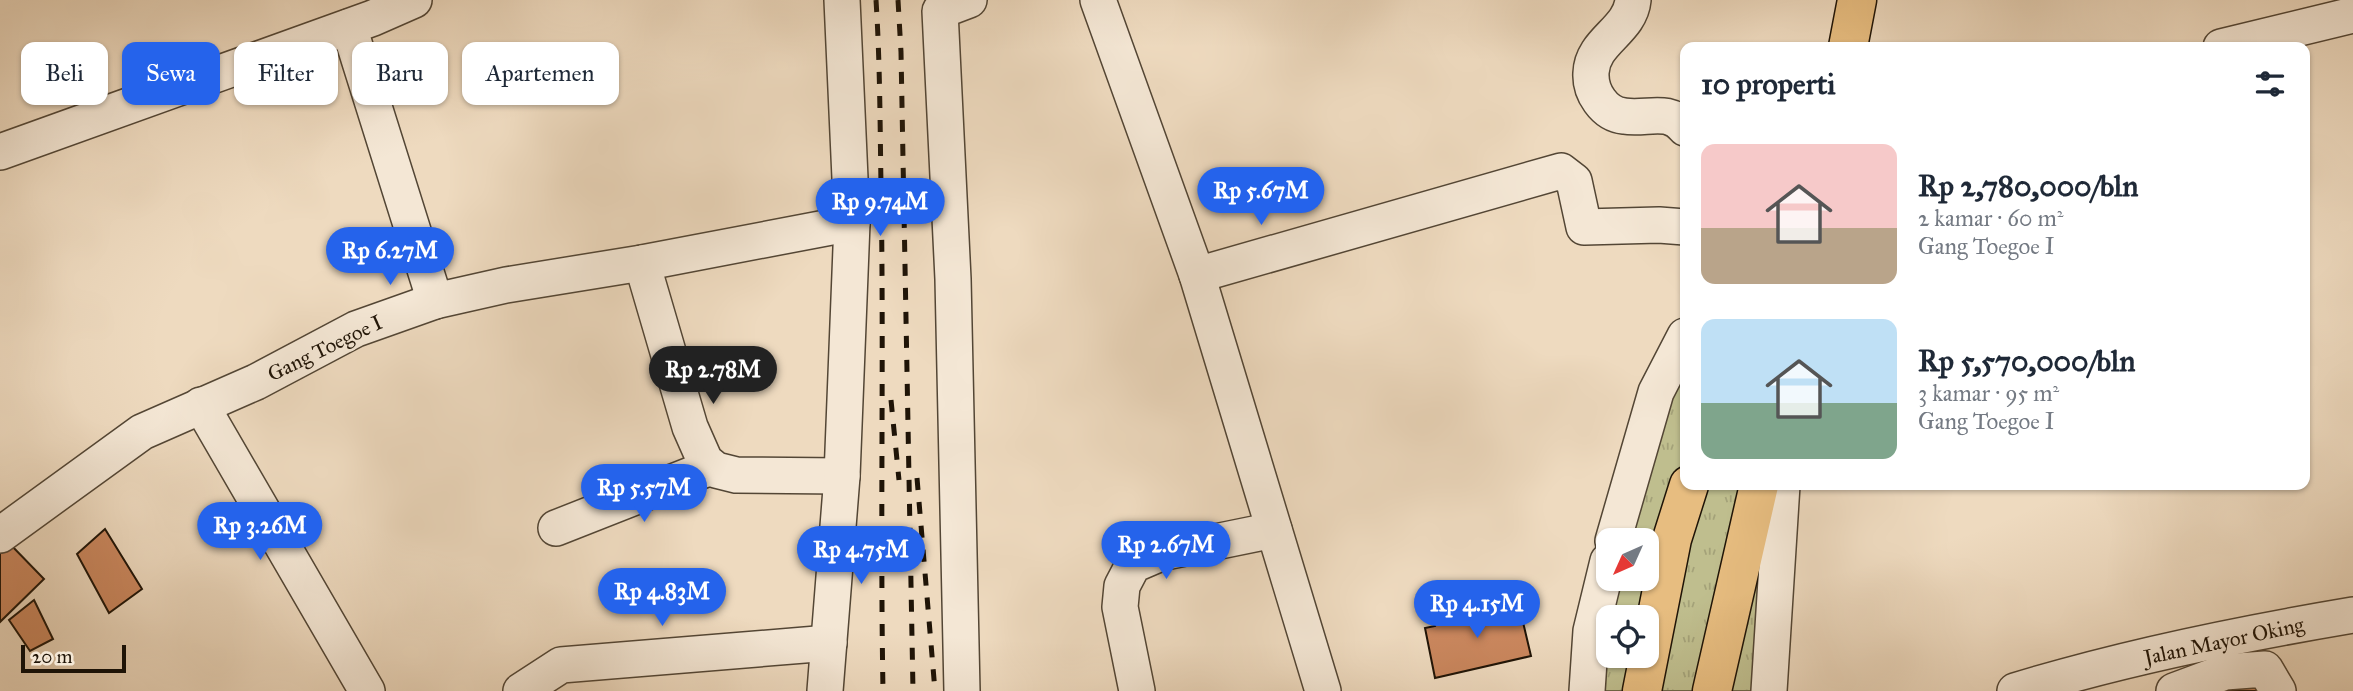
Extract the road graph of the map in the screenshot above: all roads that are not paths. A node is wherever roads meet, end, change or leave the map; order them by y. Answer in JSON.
{"nodes":[{"id":1,"x":414,"y":0,"type":"edge"},
{"id":2,"x":818,"y":0,"type":"edge"},
{"id":3,"x":842,"y":0,"type":"edge"},
{"id":4,"x":1098,"y":0,"type":"edge"},
{"id":5,"x":1633,"y":0,"type":"edge"},
{"id":6,"x":1857,"y":0,"type":"edge"},
{"id":7,"x":954,"y":6,"type":"edge"},
{"id":8,"x":362,"y":15,"type":"edge"},
{"id":9,"x":2353,"y":15,"type":"edge"},
{"id":10,"x":1849,"y":42,"type":"edge"},
{"id":11,"x":2242,"y":42,"type":"edge"},
{"id":12,"x":844,"y":44,"type":"junction"},
{"id":13,"x":1680,"y":124,"type":"edge"},
{"id":14,"x":0,"y":152,"type":"edge"},
{"id":15,"x":852,"y":223,"type":"junction"},
{"id":16,"x":1680,"y":227,"type":"edge"},
{"id":17,"x":642,"y":263,"type":"junction"},
{"id":18,"x":1197,"y":275,"type":"junction"},
{"id":19,"x":435,"y":301,"type":"junction"},
{"id":20,"x":1680,"y":346,"type":"edge"},
{"id":21,"x":201,"y":405,"type":"junction"},
{"id":22,"x":711,"y":467,"type":"junction"},
{"id":23,"x":842,"y":476,"type":"junction"},
{"id":24,"x":1687,"y":490,"type":"edge"},
{"id":25,"x":1758,"y":490,"type":"edge"},
{"id":26,"x":1782,"y":490,"type":"edge"},
{"id":27,"x":556,"y":528,"type":"dead end"},
{"id":28,"x":1617,"y":528,"type":"edge"},
{"id":29,"x":1274,"y":530,"type":"junction"},
{"id":30,"x":0,"y":535,"type":"edge"},
{"id":31,"x":1600,"y":592,"type":"edge"},
{"id":32,"x":2353,"y":615,"type":"edge"},
{"id":33,"x":829,"y":643,"type":"junction"},
{"id":34,"x":2057,"y":684,"type":"edge"},
{"id":35,"x":367,"y":691,"type":"edge"},
{"id":36,"x":521,"y":691,"type":"edge"},
{"id":37,"x":825,"y":691,"type":"edge"},
{"id":38,"x":962,"y":691,"type":"edge"},
{"id":39,"x":1137,"y":691,"type":"edge"},
{"id":40,"x":1323,"y":691,"type":"edge"},
{"id":41,"x":1587,"y":691,"type":"edge"},
{"id":42,"x":1642,"y":691,"type":"edge"},
{"id":43,"x":1712,"y":691,"type":"edge"},
{"id":44,"x":1769,"y":691,"type":"edge"},
{"id":45,"x":2015,"y":691,"type":"edge"},
{"id":46,"x":2174,"y":691,"type":"edge"},
{"id":47,"x":2278,"y":691,"type":"edge"}],
"edges":[{"from":1,"to":8,"type":"street"},
{"from":2,"to":12,"type":"street"},
{"from":3,"to":12,"type":"street"},
{"from":4,"to":18,"type":"street"},
{"from":5,"to":13,"type":"street"},
{"from":6,"to":10,"type":"main road"},
{"from":7,"to":38,"type":"street"},
{"from":8,"to":14,"type":"street"},
{"from":8,"to":19,"type":"street"},
{"from":9,"to":11,"type":"street"},
{"from":12,"to":15,"type":"street"},
{"from":15,"to":17,"type":"street","name":"Gang Toegoe I"},
{"from":15,"to":23,"type":"street"},
{"from":16,"to":18,"type":"street"},
{"from":17,"to":19,"type":"street","name":"Gang Toegoe I"},
{"from":17,"to":22,"type":"street"},
{"from":18,"to":29,"type":"street"},
{"from":19,"to":21,"type":"street","name":"Gang Toegoe I"},
{"from":20,"to":28,"type":"street"},
{"from":21,"to":30,"type":"street","name":"Gang Toegoe I"},
{"from":21,"to":35,"type":"street"},
{"from":22,"to":23,"type":"street"},
{"from":22,"to":27,"type":"street"},
{"from":23,"to":33,"type":"street"},
{"from":24,"to":42,"type":"main road"},
{"from":25,"to":43,"type":"main road"},
{"from":26,"to":44,"type":"street"},
{"from":29,"to":39,"type":"street"},
{"from":29,"to":40,"type":"street"},
{"from":31,"to":41,"type":"street"},
{"from":32,"to":34,"type":"street","name":"Jalan Mayor Oking"},
{"from":33,"to":36,"type":"street"},
{"from":33,"to":37,"type":"street"},
{"from":34,"to":45,"type":"street","name":"Jalan Mayor Oking"},
{"from":46,"to":47,"type":"street"}]}
